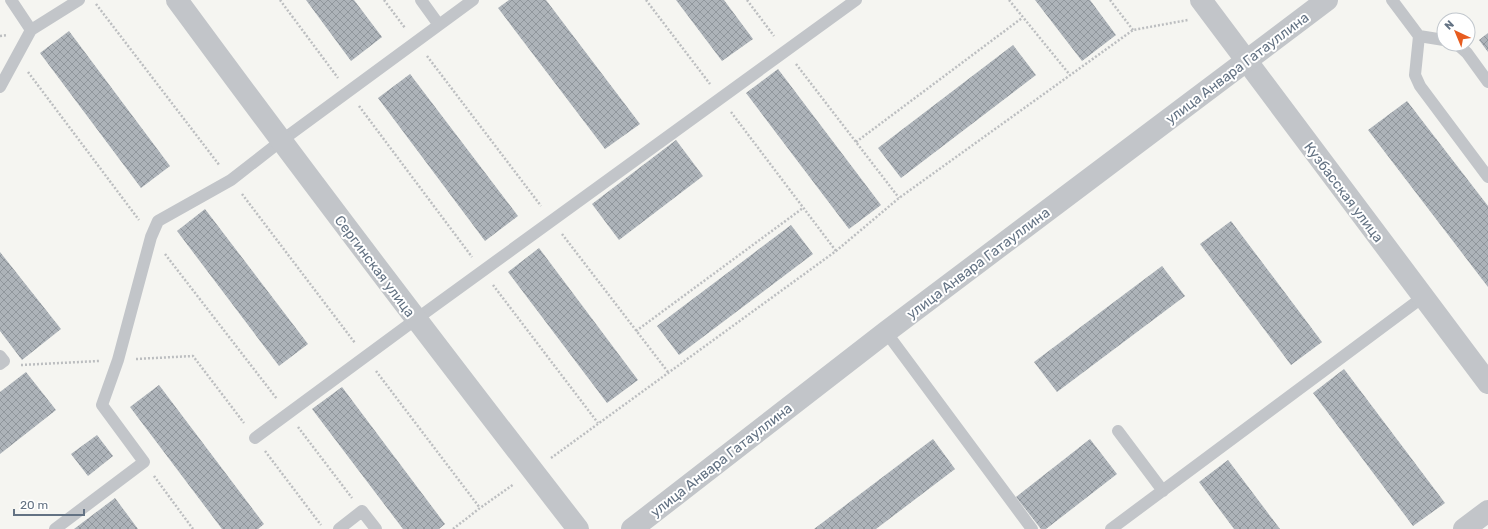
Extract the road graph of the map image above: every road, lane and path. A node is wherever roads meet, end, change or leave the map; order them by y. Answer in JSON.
{"nodes":[{"id":1,"x":11,"y":0,"type":"edge"},
{"id":2,"x":79,"y":0,"type":"edge"},
{"id":3,"x":93,"y":0,"type":"edge"},
{"id":4,"x":177,"y":0,"type":"edge"},
{"id":5,"x":280,"y":0,"type":"edge"},
{"id":6,"x":384,"y":0,"type":"edge"},
{"id":7,"x":421,"y":0,"type":"edge"},
{"id":8,"x":473,"y":0,"type":"edge"},
{"id":9,"x":646,"y":0,"type":"edge"},
{"id":10,"x":747,"y":0,"type":"edge"},
{"id":11,"x":856,"y":0,"type":"edge"},
{"id":12,"x":1009,"y":0,"type":"edge"},
{"id":13,"x":1110,"y":0,"type":"edge"},
{"id":14,"x":1327,"y":0,"type":"edge"},
{"id":15,"x":1392,"y":0,"type":"edge"},
{"id":16,"x":1207,"y":8,"type":"edge"},
{"id":17,"x":1022,"y":18,"type":"junction"},
{"id":18,"x":439,"y":25,"type":"junction"},
{"id":19,"x":31,"y":30,"type":"junction"},
{"id":20,"x":1133,"y":30,"type":"junction"},
{"id":21,"x":1419,"y":36,"type":"junction"},
{"id":22,"x":1436,"y":39,"type":"edge"},
{"id":23,"x":416,"y":42,"type":"junction"},
{"id":24,"x":786,"y":51,"type":"junction"},
{"id":25,"x":1466,"y":52,"type":"edge"},
{"id":26,"x":16,"y":58,"type":"junction"},
{"id":27,"x":1246,"y":62,"type":"junction"},
{"id":28,"x":1070,"y":75,"type":"junction"},
{"id":29,"x":1488,"y":82,"type":"edge"},
{"id":30,"x":0,"y":87,"type":"edge"},
{"id":31,"x":348,"y":92,"type":"junction"},
{"id":32,"x":720,"y":99,"type":"junction"},
{"id":33,"x":281,"y":141,"type":"junction"},
{"id":34,"x":856,"y":142,"type":"junction"},
{"id":35,"x":1488,"y":177,"type":"edge"},
{"id":36,"x":231,"y":180,"type":"junction"},
{"id":37,"x":899,"y":198,"type":"junction"},
{"id":38,"x":803,"y":208,"type":"junction"},
{"id":39,"x":552,"y":221,"type":"junction"},
{"id":40,"x":151,"y":237,"type":"junction"},
{"id":41,"x":836,"y":251,"type":"junction"},
{"id":42,"x":483,"y":272,"type":"junction"},
{"id":43,"x":1423,"y":297,"type":"junction"},
{"id":44,"x":415,"y":320,"type":"junction"},
{"id":45,"x":636,"y":331,"type":"junction"},
{"id":46,"x":886,"y":332,"type":"junction"},
{"id":47,"x":0,"y":356,"type":"edge"},
{"id":48,"x":366,"y":357,"type":"junction"},
{"id":49,"x":118,"y":360,"type":"junction"},
{"id":50,"x":0,"y":364,"type":"edge"},
{"id":51,"x":14,"y":365,"type":"dead end"},
{"id":52,"x":1484,"y":371,"type":"edge"},
{"id":53,"x":668,"y":372,"type":"junction"},
{"id":54,"x":288,"y":414,"type":"junction"},
{"id":55,"x":598,"y":423,"type":"junction"},
{"id":56,"x":1118,"y":431,"type":"dead end"},
{"id":57,"x":255,"y":438,"type":"junction"},
{"id":58,"x":144,"y":462,"type":"junction"},
{"id":59,"x":533,"y":471,"type":"junction"},
{"id":60,"x":1163,"y":491,"type":"junction"},
{"id":61,"x":480,"y":508,"type":"junction"},
{"id":62,"x":362,"y":511,"type":"junction"},
{"id":63,"x":1488,"y":511,"type":"edge"},
{"id":64,"x":55,"y":529,"type":"edge"},
{"id":65,"x":193,"y":529,"type":"edge"},
{"id":66,"x":324,"y":529,"type":"edge"},
{"id":67,"x":339,"y":529,"type":"edge"},
{"id":68,"x":376,"y":529,"type":"edge"},
{"id":69,"x":453,"y":529,"type":"edge"},
{"id":70,"x":578,"y":529,"type":"edge"},
{"id":71,"x":632,"y":529,"type":"edge"},
{"id":72,"x":1032,"y":529,"type":"edge"},
{"id":73,"x":1112,"y":529,"type":"edge"},
{"id":74,"x":1464,"y":529,"type":"edge"}],
"edges":[{"from":1,"to":19,"type":"lane"},
{"from":2,"to":19,"type":"lane"},
{"from":3,"to":36,"type":"path"},
{"from":4,"to":33,"type":"street","name":"Сергинская улица"},
{"from":5,"to":31,"type":"path"},
{"from":6,"to":23,"type":"path"},
{"from":7,"to":18,"type":"lane"},
{"from":8,"to":18,"type":"lane"},
{"from":9,"to":32,"type":"path"},
{"from":10,"to":24,"type":"path"},
{"from":11,"to":24,"type":"lane"},
{"from":12,"to":17,"type":"path"},
{"from":13,"to":20,"type":"path"},
{"from":14,"to":27,"type":"street","name":"улица Анвара Гатауллина"},
{"from":15,"to":21,"type":"lane"},
{"from":16,"to":20,"type":"path"},
{"from":16,"to":27,"type":"street","name":"Кузбасская улица"},
{"from":17,"to":28,"type":"path"},
{"from":17,"to":34,"type":"path"},
{"from":18,"to":23,"type":"lane"},
{"from":19,"to":26,"type":"lane"},
{"from":20,"to":28,"type":"path"},
{"from":21,"to":22,"type":"lane"},
{"from":21,"to":35,"type":"lane"},
{"from":23,"to":31,"type":"lane"},
{"from":23,"to":39,"type":"path"},
{"from":24,"to":32,"type":"lane"},
{"from":24,"to":34,"type":"path"},
{"from":25,"to":29,"type":"lane"},
{"from":26,"to":30,"type":"lane"},
{"from":26,"to":40,"type":"path"},
{"from":27,"to":43,"type":"street","name":"Кузбасская улица"},
{"from":27,"to":46,"type":"street","name":"улица Анвара Гатауллина"},
{"from":28,"to":37,"type":"path"},
{"from":31,"to":33,"type":"lane"},
{"from":31,"to":42,"type":"path"},
{"from":32,"to":38,"type":"path"},
{"from":32,"to":39,"type":"lane"},
{"from":33,"to":36,"type":"lane"},
{"from":33,"to":44,"type":"street","name":"Сергинская улица"},
{"from":34,"to":37,"type":"path"},
{"from":36,"to":40,"type":"lane"},
{"from":36,"to":48,"type":"path"},
{"from":37,"to":41,"type":"path"},
{"from":38,"to":41,"type":"path"},
{"from":38,"to":45,"type":"path"},
{"from":39,"to":42,"type":"lane"},
{"from":39,"to":45,"type":"path"},
{"from":40,"to":49,"type":"lane"},
{"from":40,"to":54,"type":"path"},
{"from":41,"to":53,"type":"path"},
{"from":42,"to":44,"type":"lane"},
{"from":42,"to":55,"type":"path"},
{"from":43,"to":52,"type":"street","name":"Кузбасская улица"},
{"from":43,"to":60,"type":"lane"},
{"from":44,"to":48,"type":"lane"},
{"from":44,"to":59,"type":"street","name":"Сергинская улица"},
{"from":45,"to":53,"type":"path"},
{"from":46,"to":71,"type":"street","name":"улица Анвара Гатауллина"},
{"from":46,"to":72,"type":"lane"},
{"from":47,"to":50,"type":"lane"},
{"from":48,"to":54,"type":"lane"},
{"from":48,"to":61,"type":"path"},
{"from":49,"to":51,"type":"path"},
{"from":49,"to":57,"type":"path"},
{"from":49,"to":58,"type":"lane"},
{"from":53,"to":55,"type":"path"},
{"from":54,"to":57,"type":"lane"},
{"from":54,"to":62,"type":"path"},
{"from":55,"to":59,"type":"path"},
{"from":56,"to":60,"type":"lane"},
{"from":57,"to":66,"type":"path"},
{"from":58,"to":64,"type":"lane"},
{"from":58,"to":65,"type":"path"},
{"from":59,"to":61,"type":"path"},
{"from":59,"to":70,"type":"street","name":"Сергинская улица"},
{"from":60,"to":73,"type":"lane"},
{"from":61,"to":69,"type":"path"},
{"from":62,"to":67,"type":"lane"},
{"from":62,"to":68,"type":"lane"},
{"from":63,"to":74,"type":"street"}]}
